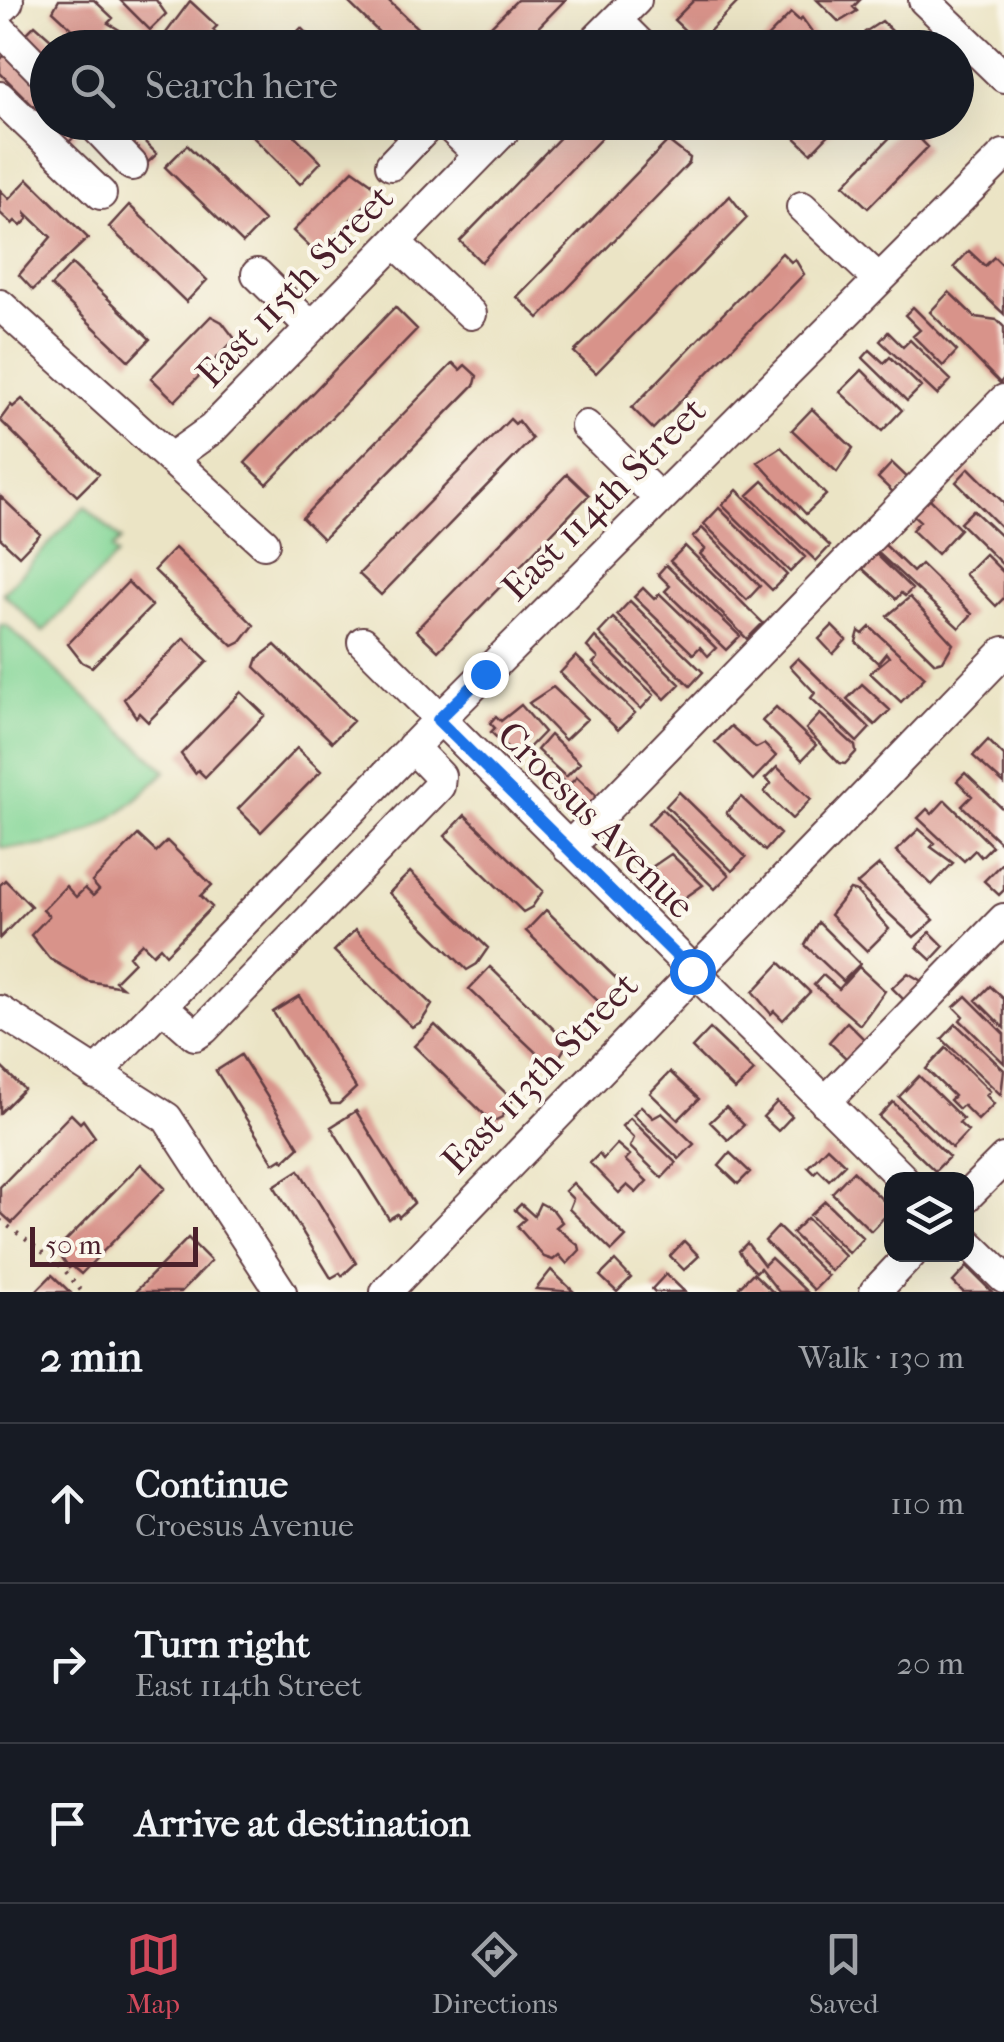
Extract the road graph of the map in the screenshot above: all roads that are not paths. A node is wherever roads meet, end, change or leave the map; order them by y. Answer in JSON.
{"nodes":[{"id":1,"x":924,"y":0,"type":"edge"},
{"id":2,"x":626,"y":10,"type":"edge"},
{"id":3,"x":0,"y":30,"type":"edge"},
{"id":4,"x":606,"y":30,"type":"edge"},
{"id":5,"x":955,"y":30,"type":"edge"},
{"id":6,"x":974,"y":48,"type":"edge"},
{"id":7,"x":30,"y":60,"type":"edge"},
{"id":8,"x":1004,"y":77,"type":"edge"},
{"id":9,"x":0,"y":97,"type":"edge"},
{"id":10,"x":30,"y":126,"type":"edge"},
{"id":11,"x":45,"y":140,"type":"edge"},
{"id":12,"x":108,"y":140,"type":"edge"},
{"id":13,"x":415,"y":140,"type":"edge"},
{"id":14,"x":465,"y":140,"type":"edge"},
{"id":15,"x":493,"y":140,"type":"edge"},
{"id":16,"x":479,"y":154,"type":"junction"},
{"id":17,"x":1004,"y":155,"type":"edge"},
{"id":18,"x":132,"y":165,"type":"dead end"},
{"id":19,"x":391,"y":165,"type":"dead end"},
{"id":20,"x":101,"y":194,"type":"dead end"},
{"id":21,"x":802,"y":207,"type":"dead end"},
{"id":22,"x":396,"y":242,"type":"junction"},
{"id":23,"x":256,"y":274,"type":"dead end"},
{"id":24,"x":878,"y":280,"type":"junction"},
{"id":25,"x":0,"y":305,"type":"edge"},
{"id":26,"x":471,"y":314,"type":"dead end"},
{"id":27,"x":312,"y":327,"type":"junction"},
{"id":28,"x":1004,"y":400,"type":"edge"},
{"id":29,"x":586,"y":426,"type":"dead end"},
{"id":30,"x":172,"y":457,"type":"junction"},
{"id":31,"x":660,"y":499,"type":"junction"},
{"id":32,"x":264,"y":544,"type":"dead end"},
{"id":33,"x":363,"y":642,"type":"dead end"},
{"id":34,"x":1004,"y":652,"type":"edge"},
{"id":35,"x":438,"y":720,"type":"junction"},
{"id":36,"x":412,"y":748,"type":"junction"},
{"id":37,"x":568,"y":848,"type":"junction"},
{"id":38,"x":302,"y":861,"type":"junction"},
{"id":39,"x":336,"y":892,"type":"junction"},
{"id":40,"x":1004,"y":919,"type":"edge"},
{"id":41,"x":692,"y":971,"type":"junction"},
{"id":42,"x":162,"y":1006,"type":"junction"},
{"id":43,"x":0,"y":1011,"type":"edge"},
{"id":44,"x":96,"y":1074,"type":"junction"},
{"id":45,"x":825,"y":1102,"type":"junction"},
{"id":46,"x":1004,"y":1159,"type":"edge"},
{"id":47,"x":896,"y":1172,"type":"edge"},
{"id":48,"x":974,"y":1190,"type":"edge"},
{"id":49,"x":974,"y":1250,"type":"edge"},
{"id":50,"x":903,"y":1262,"type":"edge"},
{"id":51,"x":1004,"y":1278,"type":"edge"},
{"id":52,"x":281,"y":1292,"type":"edge"},
{"id":53,"x":386,"y":1292,"type":"edge"},
{"id":54,"x":874,"y":1292,"type":"edge"}],
"edges":[{"from":1,"to":5,"type":"street"},
{"from":2,"to":4,"type":"street"},
{"from":3,"to":7,"type":"street"},
{"from":6,"to":8,"type":"street"},
{"from":9,"to":10,"type":"street"},
{"from":11,"to":20,"type":"street"},
{"from":12,"to":18,"type":"street"},
{"from":13,"to":19,"type":"street"},
{"from":14,"to":16,"type":"street"},
{"from":15,"to":16,"type":"street","name":"East 115th Street"},
{"from":16,"to":22,"type":"street","name":"East 115th Street"},
{"from":17,"to":24,"type":"street","name":"East 114th Street"},
{"from":21,"to":24,"type":"street"},
{"from":22,"to":26,"type":"street"},
{"from":22,"to":27,"type":"street","name":"East 115th Street"},
{"from":23,"to":27,"type":"street"},
{"from":24,"to":31,"type":"street","name":"East 114th Street"},
{"from":25,"to":30,"type":"street"},
{"from":27,"to":30,"type":"street","name":"East 115th Street"},
{"from":28,"to":37,"type":"street"},
{"from":29,"to":31,"type":"street"},
{"from":30,"to":32,"type":"street"},
{"from":31,"to":35,"type":"street","name":"East 114th Street"},
{"from":33,"to":35,"type":"street","name":"Croesus Avenue"},
{"from":34,"to":41,"type":"street","name":"East 113th Street"},
{"from":35,"to":36,"type":"street","name":"East 114th Street"},
{"from":35,"to":37,"type":"street","name":"Croesus Avenue"},
{"from":36,"to":38,"type":"street","name":"East 114th Street"},
{"from":36,"to":39,"type":"street"},
{"from":37,"to":41,"type":"street","name":"Croesus Avenue"},
{"from":38,"to":39,"type":"street"},
{"from":38,"to":42,"type":"street","name":"East 114th Street"},
{"from":39,"to":42,"type":"street"},
{"from":40,"to":45,"type":"street"},
{"from":41,"to":45,"type":"street","name":"Croesus Avenue"},
{"from":41,"to":53,"type":"street","name":"East 113th Street"},
{"from":42,"to":44,"type":"street","name":"East 114th Street"},
{"from":43,"to":44,"type":"street"},
{"from":44,"to":52,"type":"street"},
{"from":45,"to":47,"type":"street","name":"Croesus Avenue"},
{"from":46,"to":48,"type":"street"},
{"from":49,"to":51,"type":"street"},
{"from":50,"to":54,"type":"street"}]}
